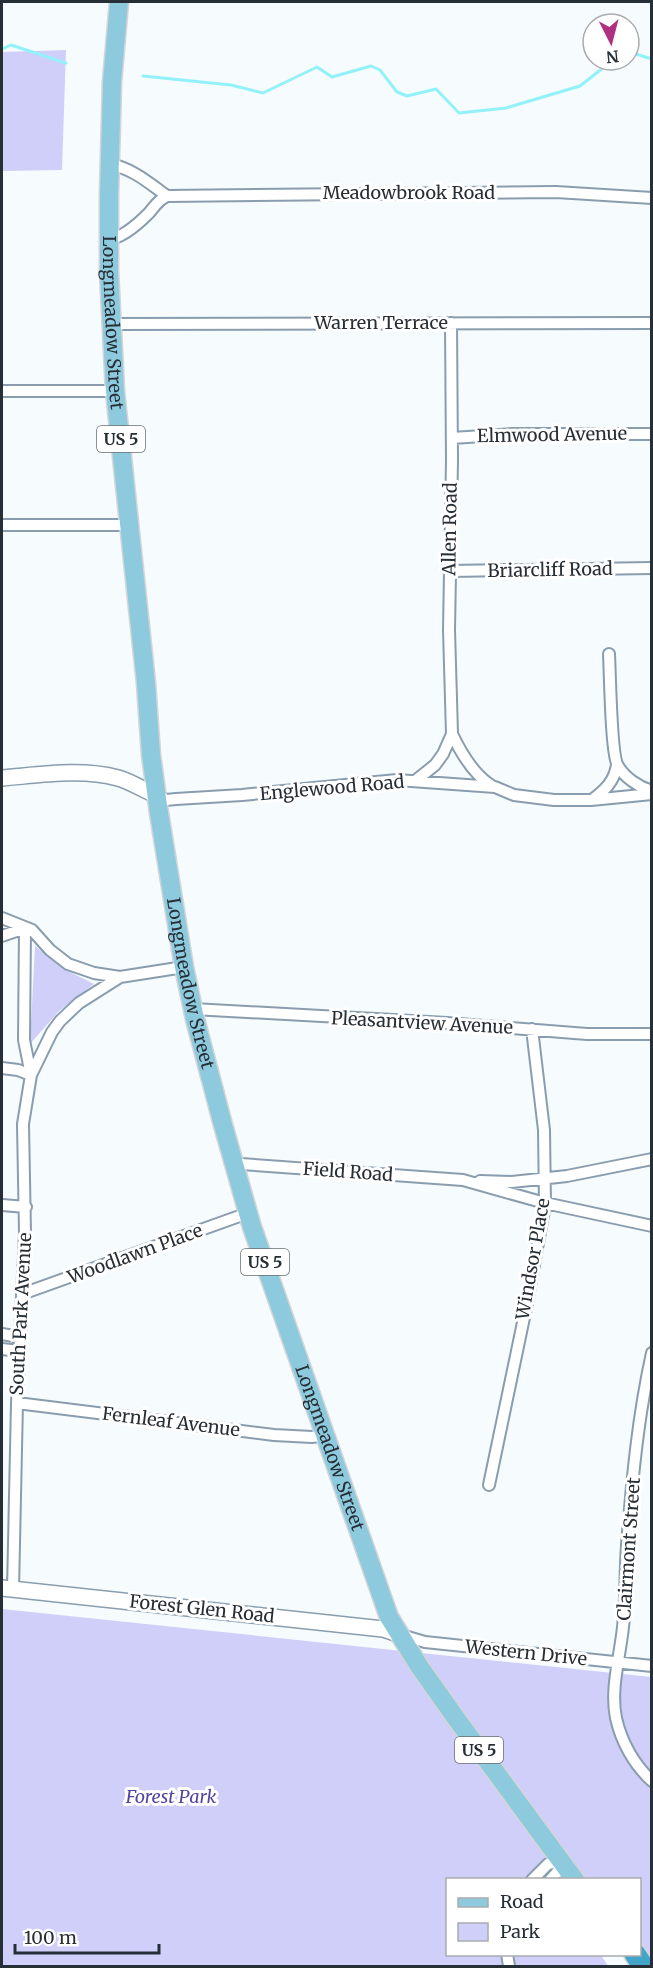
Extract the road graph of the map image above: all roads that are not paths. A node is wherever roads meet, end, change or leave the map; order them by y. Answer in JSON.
{"nodes":[{"id":1,"x":119,"y":2,"type":"edge"},
{"id":2,"x":109,"y":164,"type":"junction"},
{"id":3,"x":167,"y":196,"type":"junction"},
{"id":4,"x":651,"y":198,"type":"edge"},
{"id":5,"x":109,"y":239,"type":"junction"},
{"id":6,"x":450,"y":323,"type":"junction"},
{"id":7,"x":651,"y":323,"type":"edge"},
{"id":8,"x":111,"y":324,"type":"junction"},
{"id":9,"x":2,"y":391,"type":"edge"},
{"id":10,"x":116,"y":391,"type":"junction"},
{"id":11,"x":651,"y":434,"type":"edge"},
{"id":12,"x":452,"y":438,"type":"junction"},
{"id":13,"x":2,"y":525,"type":"edge"},
{"id":14,"x":130,"y":525,"type":"junction"},
{"id":15,"x":651,"y":568,"type":"edge"},
{"id":16,"x":449,"y":571,"type":"junction"},
{"id":17,"x":609,"y":654,"type":"dead end"},
{"id":18,"x":452,"y":734,"type":"junction"},
{"id":19,"x":616,"y":765,"type":"junction"},
{"id":20,"x":2,"y":778,"type":"edge"},
{"id":21,"x":415,"y":781,"type":"junction"},
{"id":22,"x":495,"y":787,"type":"junction"},
{"id":23,"x":651,"y":793,"type":"edge"},
{"id":24,"x":156,"y":795,"type":"junction"},
{"id":25,"x":591,"y":800,"type":"junction"},
{"id":26,"x":2,"y":918,"type":"edge"},
{"id":27,"x":25,"y":928,"type":"junction"},
{"id":28,"x":2,"y":936,"type":"edge"},
{"id":29,"x":184,"y":967,"type":"junction"},
{"id":30,"x":120,"y":977,"type":"junction"},
{"id":31,"x":193,"y":1009,"type":"junction"},
{"id":32,"x":532,"y":1029,"type":"junction"},
{"id":33,"x":651,"y":1034,"type":"edge"},
{"id":34,"x":2,"y":1068,"type":"edge"},
{"id":35,"x":31,"y":1075,"type":"junction"},
{"id":36,"x":651,"y":1159,"type":"edge"},
{"id":37,"x":234,"y":1165,"type":"junction"},
{"id":38,"x":545,"y":1178,"type":"junction"},
{"id":39,"x":463,"y":1180,"type":"junction"},
{"id":40,"x":545,"y":1203,"type":"junction"},
{"id":41,"x":2,"y":1205,"type":"edge"},
{"id":42,"x":26,"y":1207,"type":"junction"},
{"id":43,"x":248,"y":1214,"type":"junction"},
{"id":44,"x":651,"y":1226,"type":"edge"},
{"id":45,"x":22,"y":1294,"type":"junction"},
{"id":46,"x":2,"y":1334,"type":"edge"},
{"id":47,"x":20,"y":1336,"type":"junction"},
{"id":48,"x":2,"y":1349,"type":"edge"},
{"id":49,"x":19,"y":1351,"type":"junction"},
{"id":50,"x":651,"y":1353,"type":"edge"},
{"id":51,"x":17,"y":1403,"type":"junction"},
{"id":52,"x":325,"y":1435,"type":"junction"},
{"id":53,"x":489,"y":1485,"type":"dead end"},
{"id":54,"x":7,"y":1589,"type":"edge"},
{"id":55,"x":401,"y":1635,"type":"junction"},
{"id":56,"x":651,"y":1666,"type":"edge"},
{"id":57,"x":618,"y":1668,"type":"junction"},
{"id":58,"x":651,"y":1781,"type":"edge"},
{"id":59,"x":562,"y":1861,"type":"junction"},
{"id":60,"x":534,"y":1878,"type":"edge"},
{"id":61,"x":552,"y":1878,"type":"edge"},
{"id":62,"x":574,"y":1878,"type":"edge"}],
"edges":[{"from":1,"to":2,"type":"main road","name":"Longmeadow Street","number":"US 5"},
{"from":2,"to":3,"type":"street"},
{"from":2,"to":5,"type":"main road","name":"Longmeadow Street","number":"US 5"},
{"from":3,"to":4,"type":"street","name":"Meadowbrook Road"},
{"from":3,"to":5,"type":"street"},
{"from":5,"to":8,"type":"main road","name":"Longmeadow Street","number":"US 5"},
{"from":6,"to":7,"type":"street","name":"Warren Terrace"},
{"from":6,"to":8,"type":"street","name":"Warren Terrace"},
{"from":6,"to":12,"type":"street","name":"Allen Road"},
{"from":8,"to":10,"type":"main road","name":"Longmeadow Street","number":"US 5"},
{"from":9,"to":10,"type":"street"},
{"from":10,"to":14,"type":"main road","name":"Longmeadow Street","number":"US 5"},
{"from":11,"to":12,"type":"street","name":"Elmwood Avenue"},
{"from":12,"to":16,"type":"street","name":"Allen Road"},
{"from":13,"to":14,"type":"street"},
{"from":14,"to":24,"type":"main road","name":"Longmeadow Street","number":"US 5"},
{"from":15,"to":16,"type":"street","name":"Briarcliff Road"},
{"from":16,"to":18,"type":"street","name":"Allen Road"},
{"from":17,"to":19,"type":"street"},
{"from":18,"to":21,"type":"street"},
{"from":18,"to":22,"type":"street","name":"Allen Road"},
{"from":19,"to":23,"type":"street"},
{"from":19,"to":25,"type":"street"},
{"from":20,"to":24,"type":"street"},
{"from":21,"to":22,"type":"street","name":"Englewood Road"},
{"from":21,"to":24,"type":"street","name":"Englewood Road"},
{"from":22,"to":25,"type":"street","name":"Englewood Road"},
{"from":23,"to":25,"type":"street","name":"Englewood Road"},
{"from":24,"to":29,"type":"main road","name":"Longmeadow Street","number":"US 5"},
{"from":26,"to":27,"type":"street"},
{"from":27,"to":28,"type":"street"},
{"from":27,"to":30,"type":"street"},
{"from":27,"to":35,"type":"street","name":"South Park Avenue"},
{"from":29,"to":30,"type":"street","name":"South Park Avenue"},
{"from":29,"to":31,"type":"main road","name":"Longmeadow Street","number":"US 5"},
{"from":30,"to":35,"type":"street","name":"South Park Avenue"},
{"from":31,"to":32,"type":"street","name":"Pleasantview Avenue"},
{"from":31,"to":37,"type":"main road","name":"Longmeadow Street","number":"US 5"},
{"from":32,"to":33,"type":"street","name":"Pleasantview Avenue"},
{"from":32,"to":38,"type":"street","name":"Windsor Place"},
{"from":34,"to":35,"type":"street"},
{"from":35,"to":42,"type":"street","name":"South Park Avenue"},
{"from":36,"to":38,"type":"street","name":"Field Road"},
{"from":37,"to":39,"type":"street","name":"Field Road"},
{"from":37,"to":43,"type":"main road","name":"Longmeadow Street","number":"US 5"},
{"from":38,"to":39,"type":"street","name":"Field Road"},
{"from":38,"to":40,"type":"street","name":"Windsor Place"},
{"from":39,"to":40,"type":"street","name":"Field Road"},
{"from":40,"to":44,"type":"street","name":"Field Road"},
{"from":40,"to":53,"type":"street","name":"Windsor Place"},
{"from":41,"to":42,"type":"street"},
{"from":42,"to":45,"type":"street","name":"South Park Avenue"},
{"from":43,"to":45,"type":"street","name":"Woodlawn Place"},
{"from":43,"to":52,"type":"main road","name":"Longmeadow Street","number":"US 5"},
{"from":45,"to":47,"type":"street","name":"South Park Avenue"},
{"from":46,"to":47,"type":"street"},
{"from":47,"to":49,"type":"street","name":"South Park Avenue"},
{"from":48,"to":49,"type":"street"},
{"from":49,"to":51,"type":"street","name":"South Park Avenue"},
{"from":50,"to":57,"type":"street","name":"Clairmont Street"},
{"from":51,"to":52,"type":"street","name":"Fernleaf Avenue"},
{"from":51,"to":54,"type":"street","name":"South Park Avenue"},
{"from":52,"to":55,"type":"main road","name":"Longmeadow Street","number":"US 5"},
{"from":54,"to":55,"type":"street","name":"Forest Glen Road"},
{"from":55,"to":57,"type":"street","name":"Western Drive"},
{"from":55,"to":59,"type":"main road","name":"Longmeadow Street","number":"US 5"},
{"from":56,"to":57,"type":"street","name":"Western Drive"},
{"from":57,"to":58,"type":"street","name":"Clairmont Street"},
{"from":59,"to":60,"type":"street"},
{"from":59,"to":61,"type":"street"},
{"from":59,"to":62,"type":"main road","name":"Longmeadow Street","number":"US 5"}]}
